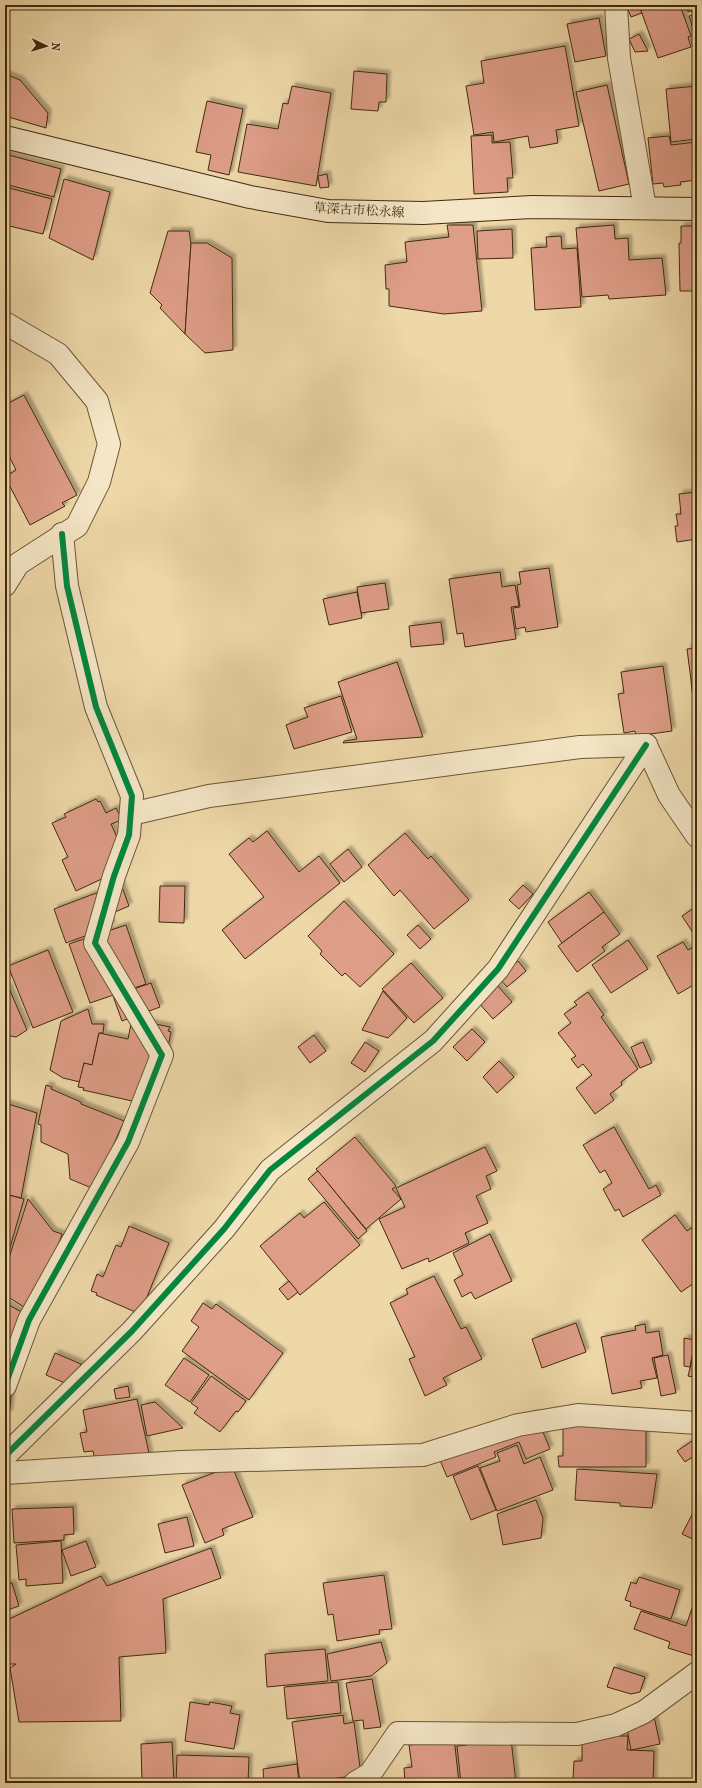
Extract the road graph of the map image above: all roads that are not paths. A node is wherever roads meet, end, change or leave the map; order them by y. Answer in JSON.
{"nodes":[{"id":1,"x":616,"y":5,"type":"edge"},
{"id":2,"x":5,"y":136,"type":"edge"},
{"id":3,"x":645,"y":208,"type":"junction"},
{"id":4,"x":697,"y":209,"type":"edge"},
{"id":5,"x":5,"y":323,"type":"edge"},
{"id":6,"x":62,"y":534,"type":"junction"},
{"id":7,"x":5,"y":585,"type":"edge"},
{"id":8,"x":646,"y":746,"type":"junction"},
{"id":9,"x":131,"y":814,"type":"junction"},
{"id":10,"x":697,"y":836,"type":"edge"},
{"id":11,"x":5,"y":1386,"type":"edge"},
{"id":12,"x":697,"y":1423,"type":"edge"},
{"id":13,"x":5,"y":1456,"type":"edge"},
{"id":14,"x":5,"y":1473,"type":"edge"},
{"id":15,"x":697,"y":1673,"type":"edge"},
{"id":16,"x":355,"y":1783,"type":"edge"}],
"edges":[{"from":1,"to":3,"type":"street"},
{"from":2,"to":3,"type":"street","name":"草深古市松永線"},
{"from":3,"to":4,"type":"street","name":"草深古市松永線"},
{"from":5,"to":6,"type":"street"},
{"from":6,"to":7,"type":"street"},
{"from":6,"to":9,"type":"street"},
{"from":8,"to":9,"type":"street"},
{"from":8,"to":10,"type":"street"},
{"from":8,"to":13,"type":"street"},
{"from":9,"to":11,"type":"street"},
{"from":12,"to":14,"type":"street"},
{"from":15,"to":16,"type":"street"}]}
